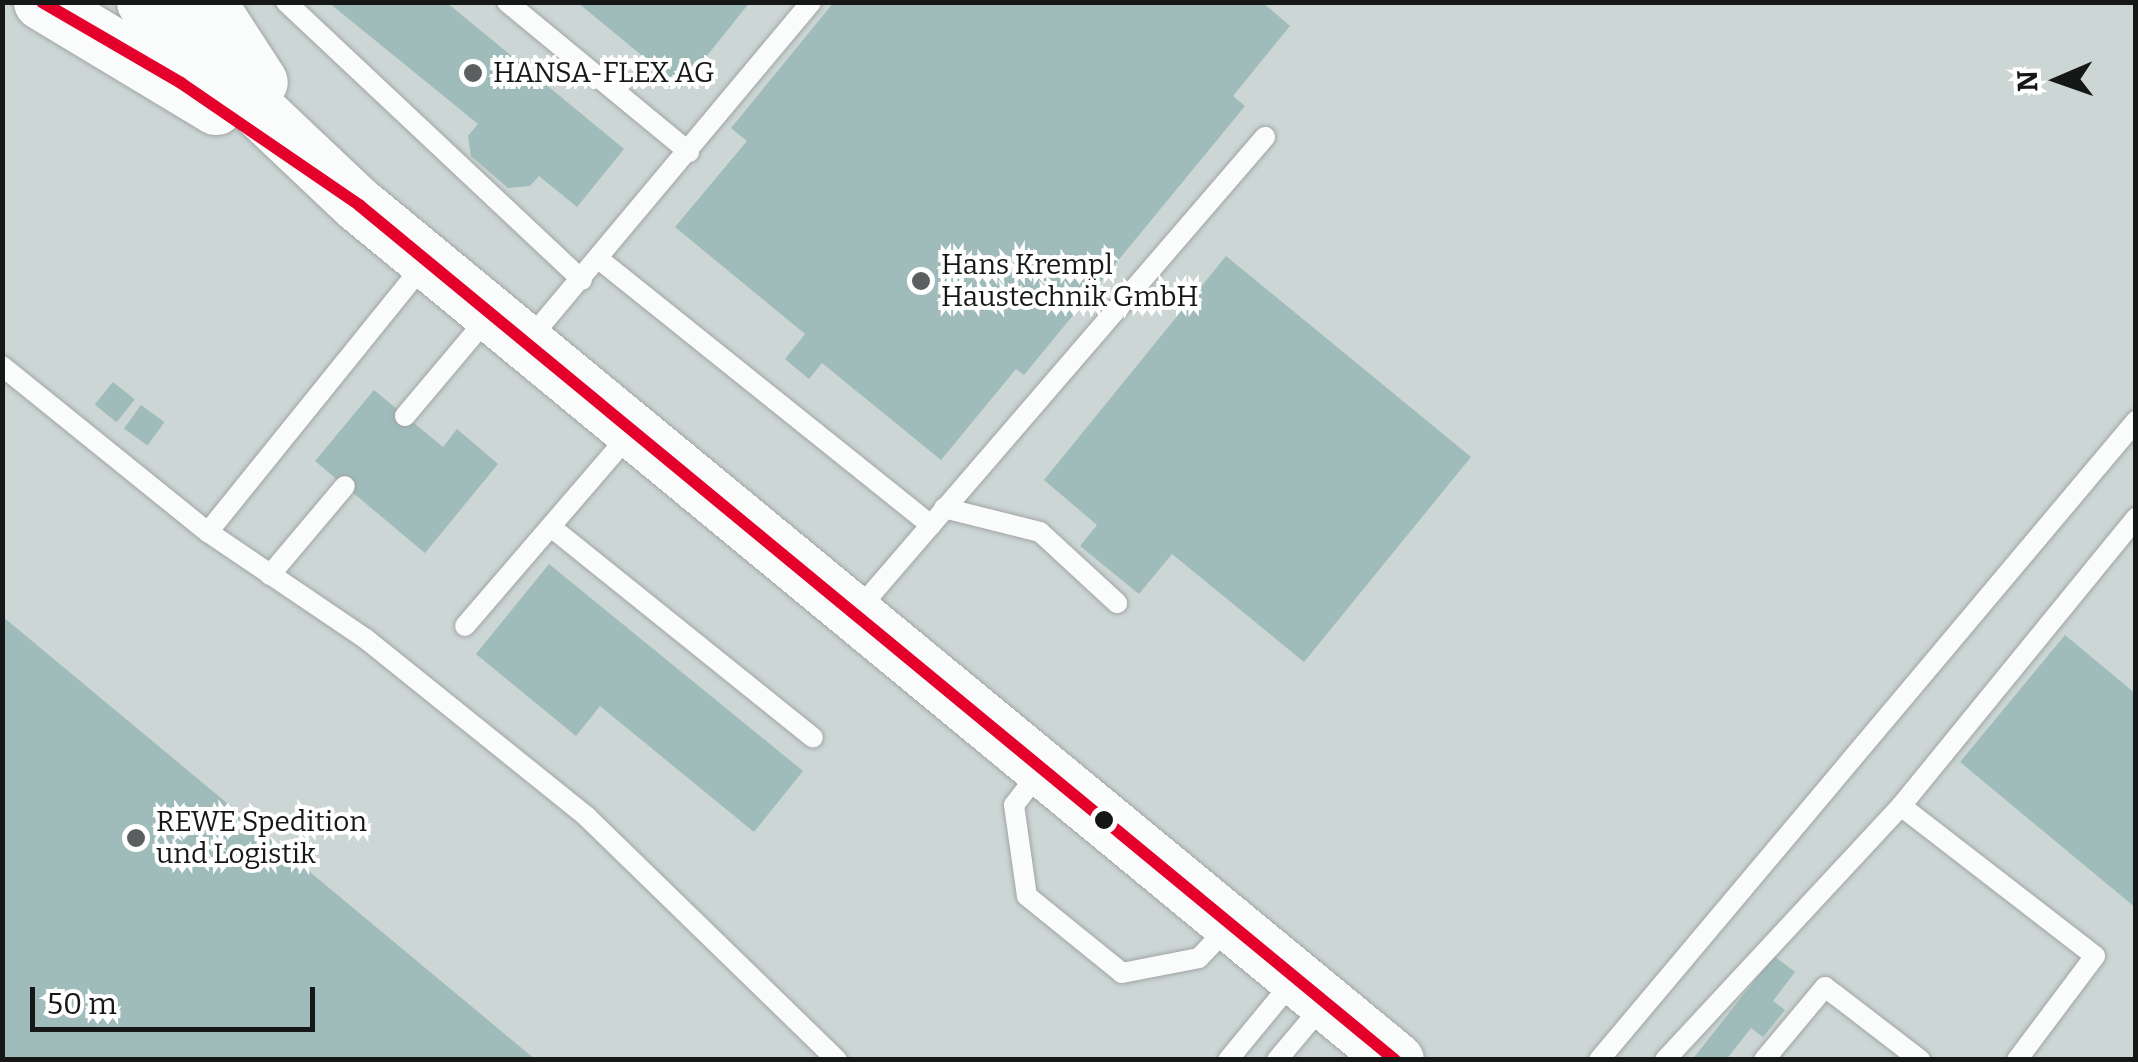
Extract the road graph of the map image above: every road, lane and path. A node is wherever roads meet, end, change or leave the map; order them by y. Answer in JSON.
{"nodes":[{"id":1,"x":42,"y":2,"type":"edge"},
{"id":2,"x":144,"y":2,"type":"edge"},
{"id":3,"x":208,"y":2,"type":"edge"},
{"id":4,"x":286,"y":2,"type":"edge"},
{"id":5,"x":507,"y":2,"type":"edge"},
{"id":6,"x":811,"y":2,"type":"edge"},
{"id":7,"x":1265,"y":137,"type":"dead end"},
{"id":8,"x":689,"y":152,"type":"junction"},
{"id":9,"x":359,"y":205,"type":"junction"},
{"id":10,"x":600,"y":260,"type":"junction"},
{"id":11,"x":427,"y":261,"type":"junction"},
{"id":12,"x":582,"y":280,"type":"junction"},
{"id":13,"x":509,"y":328,"type":"junction"},
{"id":14,"x":2,"y":366,"type":"edge"},
{"id":15,"x":405,"y":416,"type":"dead end"},
{"id":16,"x":2136,"y":422,"type":"edge"},
{"id":17,"x":633,"y":430,"type":"junction"},
{"id":18,"x":345,"y":486,"type":"dead end"},
{"id":19,"x":938,"y":517,"type":"junction"},
{"id":20,"x":2136,"y":518,"type":"edge"},
{"id":21,"x":551,"y":526,"type":"junction"},
{"id":22,"x":208,"y":532,"type":"junction"},
{"id":23,"x":270,"y":574,"type":"junction"},
{"id":24,"x":1118,"y":603,"type":"dead end"},
{"id":25,"x":855,"y":614,"type":"junction"},
{"id":26,"x":465,"y":626,"type":"dead end"},
{"id":27,"x":813,"y":738,"type":"dead end"},
{"id":28,"x":1042,"y":768,"type":"junction"},
{"id":29,"x":1902,"y":806,"type":"junction"},
{"id":30,"x":1231,"y":924,"type":"junction"},
{"id":31,"x":1311,"y":989,"type":"junction"},
{"id":32,"x":834,"y":1053,"type":"edge"},
{"id":33,"x":1228,"y":1060,"type":"edge"},
{"id":34,"x":1277,"y":1060,"type":"edge"},
{"id":35,"x":1396,"y":1060,"type":"edge"},
{"id":36,"x":1599,"y":1060,"type":"edge"},
{"id":37,"x":1664,"y":1060,"type":"edge"},
{"id":38,"x":1764,"y":1060,"type":"edge"},
{"id":39,"x":1920,"y":1060,"type":"edge"},
{"id":40,"x":2017,"y":1060,"type":"edge"}],
"edges":[{"from":1,"to":9,"type":"main road"},
{"from":2,"to":9,"type":"main road"},
{"from":3,"to":9,"type":"main road"},
{"from":4,"to":12,"type":"lane"},
{"from":5,"to":8,"type":"lane"},
{"from":6,"to":8,"type":"lane"},
{"from":7,"to":19,"type":"lane"},
{"from":8,"to":10,"type":"lane"},
{"from":9,"to":11,"type":"main road"},
{"from":10,"to":12,"type":"lane"},
{"from":10,"to":19,"type":"lane"},
{"from":11,"to":13,"type":"main road"},
{"from":11,"to":22,"type":"lane"},
{"from":12,"to":13,"type":"lane"},
{"from":13,"to":15,"type":"lane"},
{"from":13,"to":17,"type":"main road"},
{"from":14,"to":22,"type":"lane"},
{"from":16,"to":36,"type":"lane"},
{"from":17,"to":21,"type":"lane"},
{"from":17,"to":25,"type":"main road"},
{"from":18,"to":23,"type":"lane"},
{"from":19,"to":24,"type":"lane"},
{"from":19,"to":25,"type":"lane"},
{"from":20,"to":29,"type":"lane"},
{"from":21,"to":26,"type":"lane"},
{"from":21,"to":27,"type":"lane"},
{"from":22,"to":23,"type":"lane"},
{"from":23,"to":32,"type":"lane"},
{"from":25,"to":28,"type":"main road"},
{"from":28,"to":30,"type":"main road"},
{"from":28,"to":30,"type":"lane"},
{"from":29,"to":37,"type":"lane"},
{"from":29,"to":40,"type":"lane"},
{"from":30,"to":31,"type":"main road"},
{"from":31,"to":33,"type":"lane"},
{"from":31,"to":34,"type":"lane"},
{"from":31,"to":35,"type":"main road"},
{"from":38,"to":39,"type":"lane"}]}
